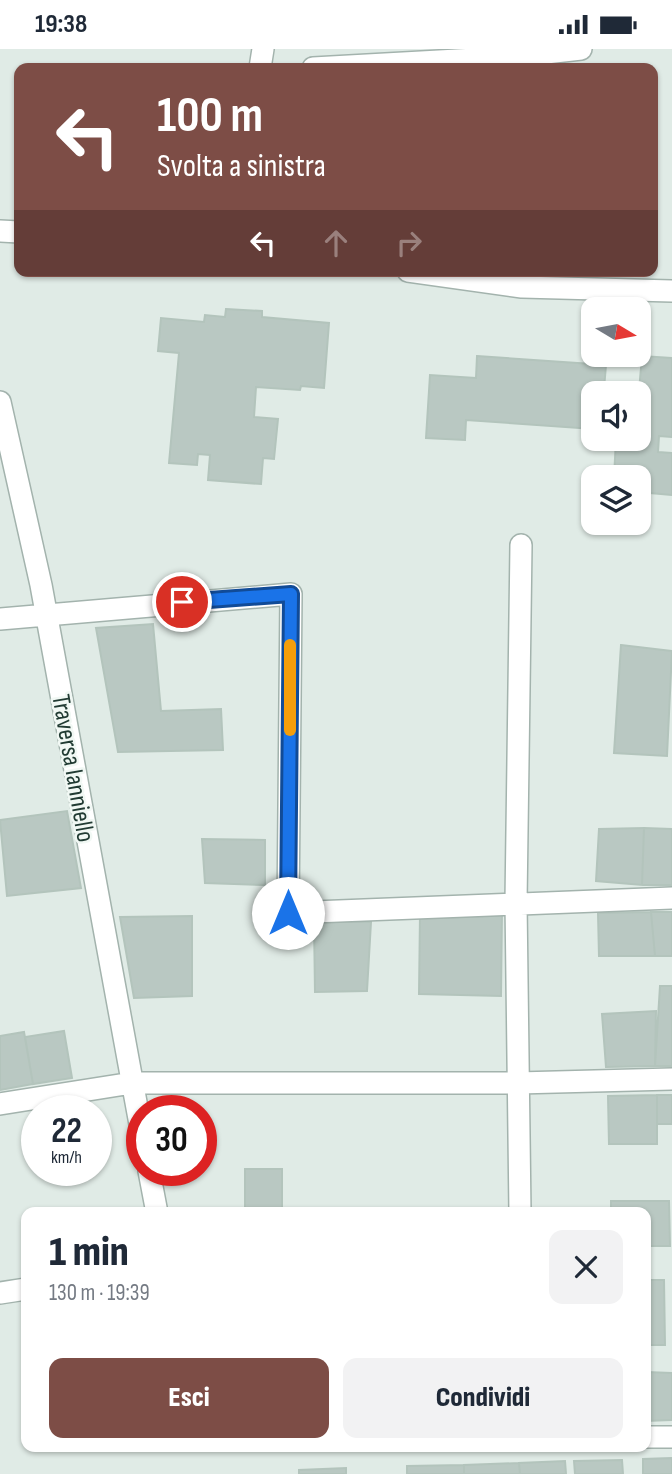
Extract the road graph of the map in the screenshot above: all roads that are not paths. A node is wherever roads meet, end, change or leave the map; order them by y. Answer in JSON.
{"nodes":[{"id":1,"x":581,"y":49,"type":"edge"},
{"id":2,"x":511,"y":58,"type":"edge"},
{"id":3,"x":412,"y":63,"type":"edge"},
{"id":4,"x":493,"y":277,"type":"edge"},
{"id":5,"x":521,"y":279,"type":"edge"},
{"id":6,"x":672,"y":291,"type":"edge"},
{"id":7,"x":0,"y":402,"type":"edge"},
{"id":8,"x":521,"y":545,"type":"dead end"},
{"id":9,"x":46,"y":613,"type":"junction"},
{"id":10,"x":0,"y":619,"type":"edge"},
{"id":11,"x":672,"y":898,"type":"edge"},
{"id":12,"x":516,"y":902,"type":"junction"},
{"id":13,"x":672,"y":1079,"type":"edge"},
{"id":14,"x":132,"y":1083,"type":"junction"},
{"id":15,"x":518,"y":1083,"type":"junction"},
{"id":16,"x":134,"y":1095,"type":"edge"},
{"id":17,"x":0,"y":1104,"type":"edge"},
{"id":18,"x":152,"y":1186,"type":"edge"},
{"id":19,"x":156,"y":1207,"type":"edge"},
{"id":20,"x":520,"y":1207,"type":"edge"},
{"id":21,"x":21,"y":1290,"type":"edge"},
{"id":22,"x":0,"y":1293,"type":"edge"},
{"id":23,"x":651,"y":1437,"type":"edge"},
{"id":24,"x":672,"y":1437,"type":"edge"}],
"edges":[{"from":1,"to":2,"type":"street"},
{"from":2,"to":3,"type":"street"},
{"from":4,"to":5,"type":"street"},
{"from":5,"to":6,"type":"street"},
{"from":7,"to":9,"type":"street","name":"Traversa Ianniello"},
{"from":8,"to":12,"type":"street"},
{"from":9,"to":10,"type":"street"},
{"from":9,"to":12,"type":"street"},
{"from":9,"to":14,"type":"street","name":"Traversa Ianniello"},
{"from":11,"to":12,"type":"street"},
{"from":12,"to":15,"type":"street"},
{"from":13,"to":15,"type":"street"},
{"from":14,"to":15,"type":"street"},
{"from":14,"to":16,"type":"street","name":"Traversa Ianniello"},
{"from":14,"to":17,"type":"street"},
{"from":15,"to":20,"type":"street"},
{"from":18,"to":19,"type":"street"},
{"from":21,"to":22,"type":"street"},
{"from":23,"to":24,"type":"street"}]}
